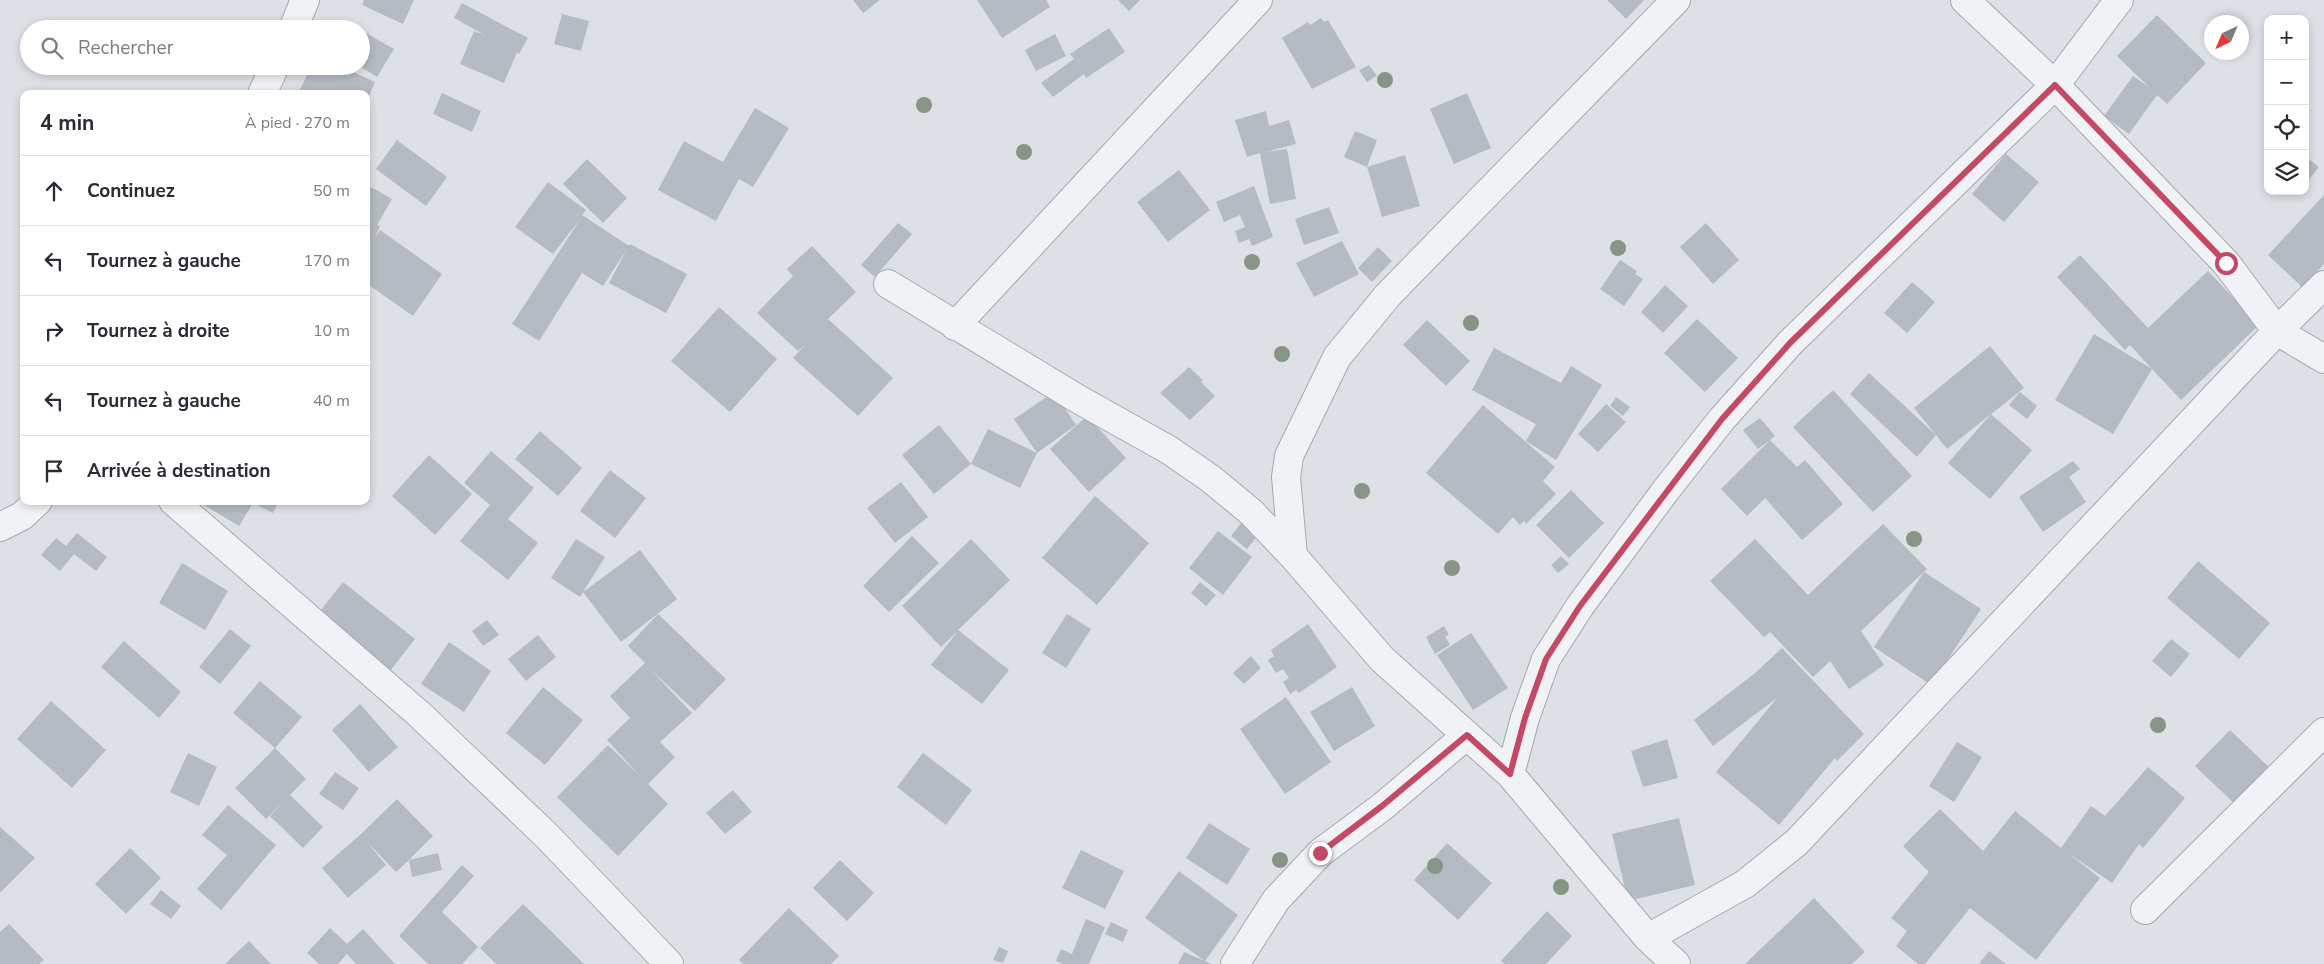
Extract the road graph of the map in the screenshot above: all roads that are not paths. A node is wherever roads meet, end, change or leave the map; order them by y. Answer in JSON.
{"nodes":[{"id":1,"x":305,"y":0,"type":"edge"},
{"id":2,"x":1258,"y":0,"type":"edge"},
{"id":3,"x":1676,"y":0,"type":"edge"},
{"id":4,"x":1965,"y":0,"type":"edge"},
{"id":5,"x":2119,"y":0,"type":"edge"},
{"id":6,"x":297,"y":20,"type":"edge"},
{"id":7,"x":271,"y":75,"type":"edge"},
{"id":8,"x":2055,"y":85,"type":"junction"},
{"id":9,"x":264,"y":90,"type":"edge"},
{"id":10,"x":888,"y":284,"type":"dead end"},
{"id":11,"x":2324,"y":285,"type":"edge"},
{"id":12,"x":955,"y":326,"type":"junction"},
{"id":13,"x":2277,"y":331,"type":"junction"},
{"id":14,"x":2324,"y":359,"type":"edge"},
{"id":15,"x":34,"y":505,"type":"edge"},
{"id":16,"x":178,"y":505,"type":"edge"},
{"id":17,"x":0,"y":527,"type":"edge"},
{"id":18,"x":1293,"y":556,"type":"junction"},
{"id":19,"x":2324,"y":732,"type":"edge"},
{"id":20,"x":1467,"y":735,"type":"junction"},
{"id":21,"x":1510,"y":774,"type":"junction"},
{"id":22,"x":2145,"y":910,"type":"dead end"},
{"id":23,"x":1648,"y":938,"type":"junction"},
{"id":24,"x":669,"y":964,"type":"edge"},
{"id":25,"x":1235,"y":964,"type":"edge"},
{"id":26,"x":1676,"y":964,"type":"edge"}],
"edges":[{"from":1,"to":6,"type":"street"},
{"from":2,"to":12,"type":"street"},
{"from":3,"to":18,"type":"street"},
{"from":4,"to":8,"type":"street"},
{"from":5,"to":8,"type":"street"},
{"from":7,"to":9,"type":"street"},
{"from":8,"to":13,"type":"street"},
{"from":8,"to":21,"type":"street"},
{"from":10,"to":12,"type":"street"},
{"from":11,"to":13,"type":"street"},
{"from":12,"to":18,"type":"street"},
{"from":13,"to":14,"type":"street"},
{"from":13,"to":23,"type":"street"},
{"from":15,"to":17,"type":"street"},
{"from":16,"to":24,"type":"street"},
{"from":18,"to":20,"type":"street"},
{"from":19,"to":22,"type":"street"},
{"from":20,"to":21,"type":"street"},
{"from":20,"to":25,"type":"street"},
{"from":21,"to":23,"type":"street"},
{"from":23,"to":26,"type":"street"}]}
